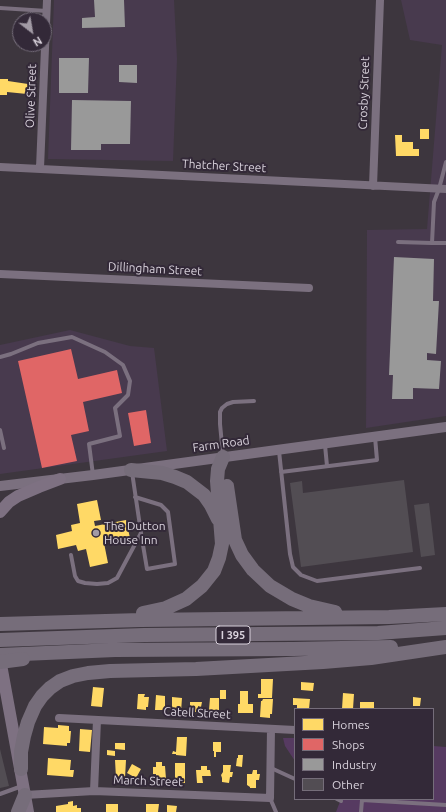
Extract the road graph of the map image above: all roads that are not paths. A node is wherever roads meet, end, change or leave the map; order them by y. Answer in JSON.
{"nodes":[{"id":1,"x":47,"y":0,"type":"edge"},
{"id":2,"x":380,"y":0,"type":"edge"},
{"id":3,"x":0,"y":8,"type":"edge"},
{"id":4,"x":47,"y":11,"type":"junction"},
{"id":5,"x":446,"y":162,"type":"edge"},
{"id":6,"x":0,"y":167,"type":"edge"},
{"id":7,"x":40,"y":168,"type":"junction"},
{"id":8,"x":373,"y":186,"type":"junction"},
{"id":9,"x":443,"y":189,"type":"edge"},
{"id":10,"x":398,"y":242,"type":"dead end"},
{"id":11,"x":432,"y":243,"type":"junction"},
{"id":12,"x":446,"y":243,"type":"edge"},
{"id":13,"x":0,"y":274,"type":"edge"},
{"id":14,"x":309,"y":288,"type":"dead end"},
{"id":15,"x":0,"y":357,"type":"edge"},
{"id":16,"x":254,"y":401,"type":"dead end"},
{"id":17,"x":446,"y":427,"type":"edge"},
{"id":18,"x":0,"y":430,"type":"edge"},
{"id":19,"x":375,"y":436,"type":"junction"},
{"id":20,"x":325,"y":443,"type":"junction"},
{"id":21,"x":4,"y":448,"type":"dead end"},
{"id":22,"x":279,"y":450,"type":"junction"},
{"id":23,"x":223,"y":457,"type":"junction"},
{"id":24,"x":327,"y":466,"type":"junction"},
{"id":25,"x":131,"y":470,"type":"junction"},
{"id":26,"x":281,"y":472,"type":"junction"},
{"id":27,"x":93,"y":475,"type":"junction"},
{"id":28,"x":60,"y":479,"type":"junction"},
{"id":29,"x":0,"y":486,"type":"edge"},
{"id":30,"x":135,"y":497,"type":"junction"},
{"id":31,"x":0,"y":512,"type":"edge"},
{"id":32,"x":141,"y":533,"type":"junction"},
{"id":33,"x":222,"y":533,"type":"junction"},
{"id":34,"x":71,"y":555,"type":"dead end"},
{"id":35,"x":420,"y":568,"type":"dead end"},
{"id":36,"x":446,"y":614,"type":"edge"},
{"id":37,"x":389,"y":618,"type":"junction"},
{"id":38,"x":70,"y":621,"type":"junction"},
{"id":39,"x":0,"y":624,"type":"edge"},
{"id":40,"x":446,"y":628,"type":"edge"},
{"id":41,"x":0,"y":640,"type":"edge"},
{"id":42,"x":446,"y":643,"type":"edge"},
{"id":43,"x":446,"y":647,"type":"edge"},
{"id":44,"x":0,"y":655,"type":"edge"},
{"id":45,"x":22,"y":656,"type":"junction"},
{"id":46,"x":0,"y":661,"type":"edge"},
{"id":47,"x":4,"y":701,"type":"edge"},
{"id":48,"x":59,"y":718,"type":"dead end"},
{"id":49,"x":97,"y":720,"type":"junction"},
{"id":50,"x":271,"y":729,"type":"junction"},
{"id":51,"x":294,"y":730,"type":"edge"},
{"id":52,"x":271,"y":768,"type":"junction"},
{"id":53,"x":21,"y":769,"type":"junction"},
{"id":54,"x":294,"y":779,"type":"edge"},
{"id":55,"x":24,"y":790,"type":"junction"},
{"id":56,"x":94,"y":791,"type":"junction"},
{"id":57,"x":0,"y":794,"type":"edge"},
{"id":58,"x":270,"y":798,"type":"junction"},
{"id":59,"x":446,"y":805,"type":"edge"},
{"id":60,"x":18,"y":812,"type":"edge"},
{"id":61,"x":28,"y":812,"type":"edge"},
{"id":62,"x":276,"y":812,"type":"edge"},
{"id":63,"x":361,"y":812,"type":"edge"}],
"edges":[{"from":1,"to":4,"type":"street","name":"Olive Street"},
{"from":2,"to":8,"type":"street","name":"Crosby Street"},
{"from":3,"to":4,"type":"lane"},
{"from":4,"to":7,"type":"street","name":"Olive Street"},
{"from":5,"to":9,"type":"lane"},
{"from":6,"to":7,"type":"street","name":"Thatcher Street"},
{"from":7,"to":8,"type":"street","name":"Thatcher Street"},
{"from":8,"to":9,"type":"street","name":"Thatcher Street"},
{"from":9,"to":11,"type":"lane"},
{"from":10,"to":11,"type":"lane"},
{"from":11,"to":12,"type":"lane"},
{"from":13,"to":14,"type":"street","name":"Dillingham Street"},
{"from":15,"to":27,"type":"lane"},
{"from":16,"to":23,"type":"lane"},
{"from":17,"to":19,"type":"street","name":"Farm Road"},
{"from":18,"to":21,"type":"lane"},
{"from":19,"to":20,"type":"street","name":"Farm Road"},
{"from":19,"to":24,"type":"lane"},
{"from":20,"to":22,"type":"street","name":"Farm Road"},
{"from":20,"to":24,"type":"lane"},
{"from":22,"to":23,"type":"street","name":"Farm Road"},
{"from":22,"to":26,"type":"lane"},
{"from":23,"to":25,"type":"street","name":"Farm Road"},
{"from":23,"to":33,"type":"highway"},
{"from":23,"to":37,"type":"highway"},
{"from":24,"to":26,"type":"lane"},
{"from":25,"to":27,"type":"street","name":"Farm Road"},
{"from":25,"to":30,"type":"lane"},
{"from":25,"to":33,"type":"highway"},
{"from":26,"to":35,"type":"lane"},
{"from":27,"to":28,"type":"street","name":"Farm Road"},
{"from":28,"to":29,"type":"street","name":"Farm Road"},
{"from":28,"to":31,"type":"main road"},
{"from":30,"to":32,"type":"lane"},
{"from":30,"to":32,"type":"lane"},
{"from":32,"to":34,"type":"lane"},
{"from":33,"to":38,"type":"highway"},
{"from":36,"to":37,"type":"highway"},
{"from":37,"to":38,"type":"highway"},
{"from":38,"to":39,"type":"highway"},
{"from":40,"to":41,"type":"highway","number":"I 395"},
{"from":42,"to":45,"type":"highway","number":"I 395"},
{"from":43,"to":53,"type":"highway"},
{"from":44,"to":45,"type":"highway"},
{"from":45,"to":46,"type":"highway","bridge":true},
{"from":46,"to":47,"type":"main road"},
{"from":47,"to":53,"type":"main road"},
{"from":48,"to":49,"type":"street","name":"Catell Street"},
{"from":49,"to":50,"type":"street","name":"Catell Street"},
{"from":49,"to":56,"type":"street"},
{"from":50,"to":51,"type":"street","name":"Catell Street"},
{"from":50,"to":52,"type":"street"},
{"from":52,"to":54,"type":"lane"},
{"from":52,"to":58,"type":"street"},
{"from":53,"to":55,"type":"main road"},
{"from":55,"to":56,"type":"street","name":"March Street"},
{"from":55,"to":57,"type":"lane"},
{"from":55,"to":60,"type":"highway"},
{"from":55,"to":61,"type":"main road"},
{"from":56,"to":58,"type":"street","name":"March Street"},
{"from":58,"to":62,"type":"lane"},
{"from":59,"to":63,"type":"lane"}]}
